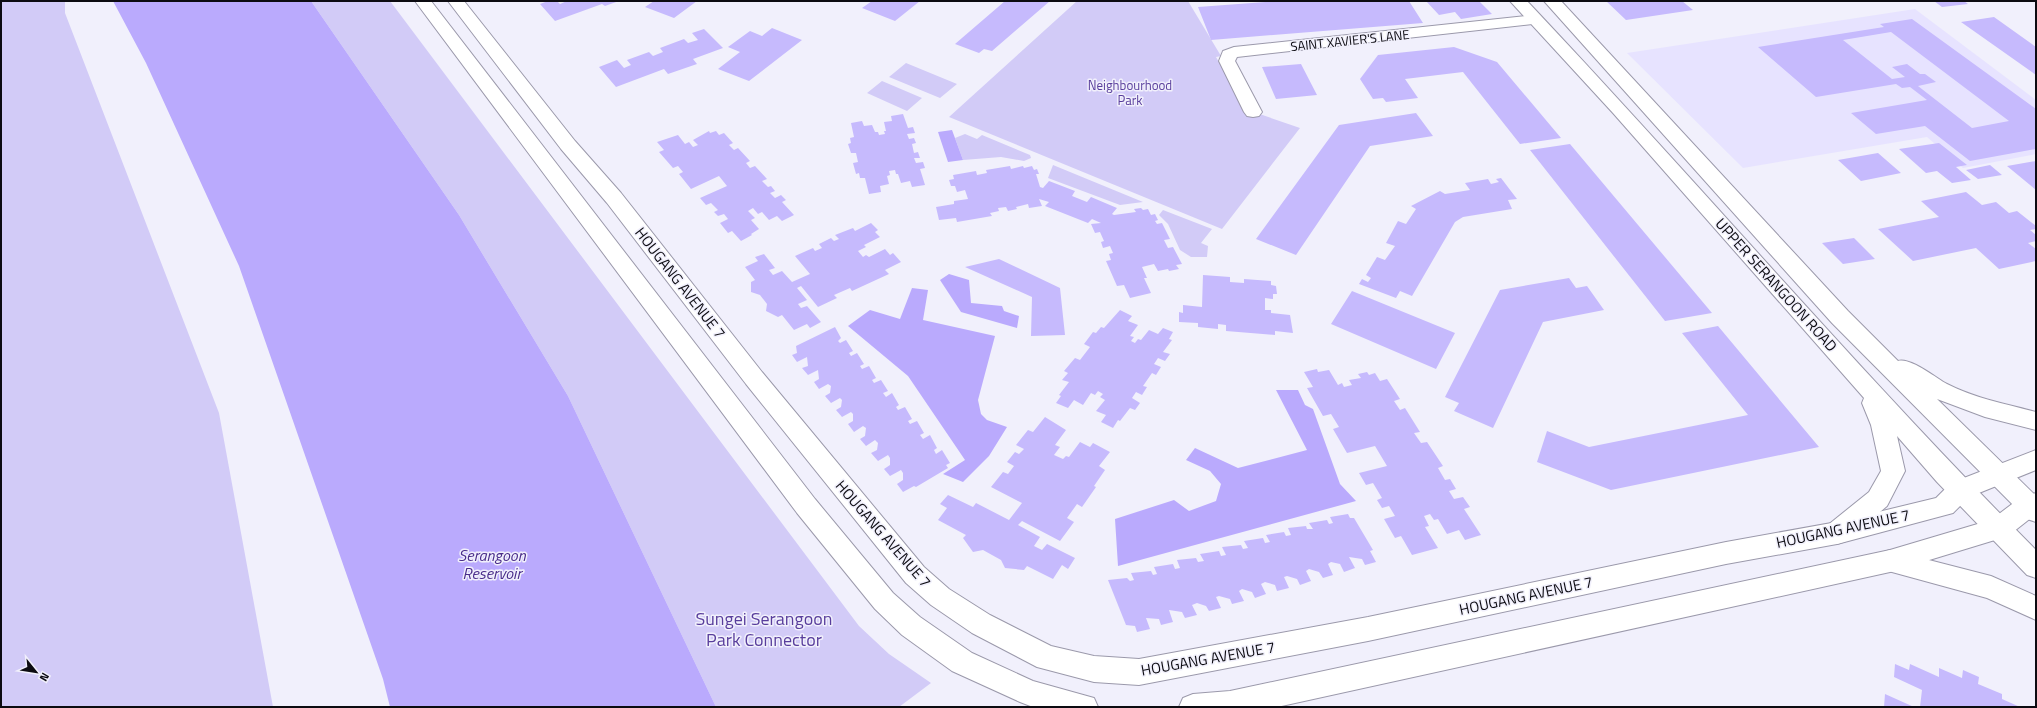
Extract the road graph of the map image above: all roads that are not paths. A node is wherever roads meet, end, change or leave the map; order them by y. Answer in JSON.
{"nodes":[{"id":1,"x":423,"y":1,"type":"edge"},
{"id":2,"x":456,"y":1,"type":"edge"},
{"id":3,"x":1518,"y":1,"type":"edge"},
{"id":4,"x":1552,"y":1,"type":"edge"},
{"id":5,"x":1535,"y":20,"type":"junction"},
{"id":6,"x":1253,"y":112,"type":"dead end"},
{"id":7,"x":1870,"y":349,"type":"junction"},
{"id":8,"x":1864,"y":385,"type":"junction"},
{"id":9,"x":2036,"y":421,"type":"edge"},
{"id":10,"x":2036,"y":460,"type":"edge"},
{"id":11,"x":1999,"y":475,"type":"junction"},
{"id":12,"x":1960,"y":490,"type":"junction"},
{"id":13,"x":2034,"y":507,"type":"edge"},
{"id":14,"x":1999,"y":528,"type":"junction"},
{"id":15,"x":1837,"y":533,"type":"junction"},
{"id":16,"x":1890,"y":561,"type":"junction"},
{"id":17,"x":2036,"y":567,"type":"edge"},
{"id":18,"x":2036,"y":608,"type":"edge"},
{"id":19,"x":1084,"y":707,"type":"edge"},
{"id":20,"x":1194,"y":707,"type":"edge"}],
"edges":[{"from":1,"to":19,"type":"main road"},
{"from":2,"to":15,"type":"main road","name":"HOUGANG AVENUE 7"},
{"from":3,"to":5,"type":"main road","name":"UPPER SERANGOON ROAD"},
{"from":4,"to":7,"type":"main road","name":"UPPER SERANGOON ROAD"},
{"from":5,"to":6,"type":"street","name":"SAINT XAVIER'S LANE"},
{"from":5,"to":8,"type":"main road","name":"UPPER SERANGOON ROAD"},
{"from":7,"to":9,"type":"main road"},
{"from":7,"to":11,"type":"main road","name":"UPPER SERANGOON ROAD"},
{"from":8,"to":12,"type":"main road","name":"UPPER SERANGOON ROAD"},
{"from":8,"to":15,"type":"main road"},
{"from":10,"to":11,"type":"main road","name":"HOUGANG AVENUE 7"},
{"from":11,"to":12,"type":"main road","name":"HOUGANG AVENUE 7"},
{"from":11,"to":13,"type":"main road","name":"UPPER SERANGOON ROAD"},
{"from":12,"to":14,"type":"main road","name":"UPPER SERANGOON ROAD"},
{"from":12,"to":15,"type":"main road","name":"HOUGANG AVENUE 7"},
{"from":13,"to":14,"type":"main road"},
{"from":14,"to":16,"type":"main road"},
{"from":14,"to":17,"type":"main road","name":"UPPER SERANGOON ROAD"},
{"from":16,"to":18,"type":"main road"},
{"from":16,"to":20,"type":"main road"}]}
